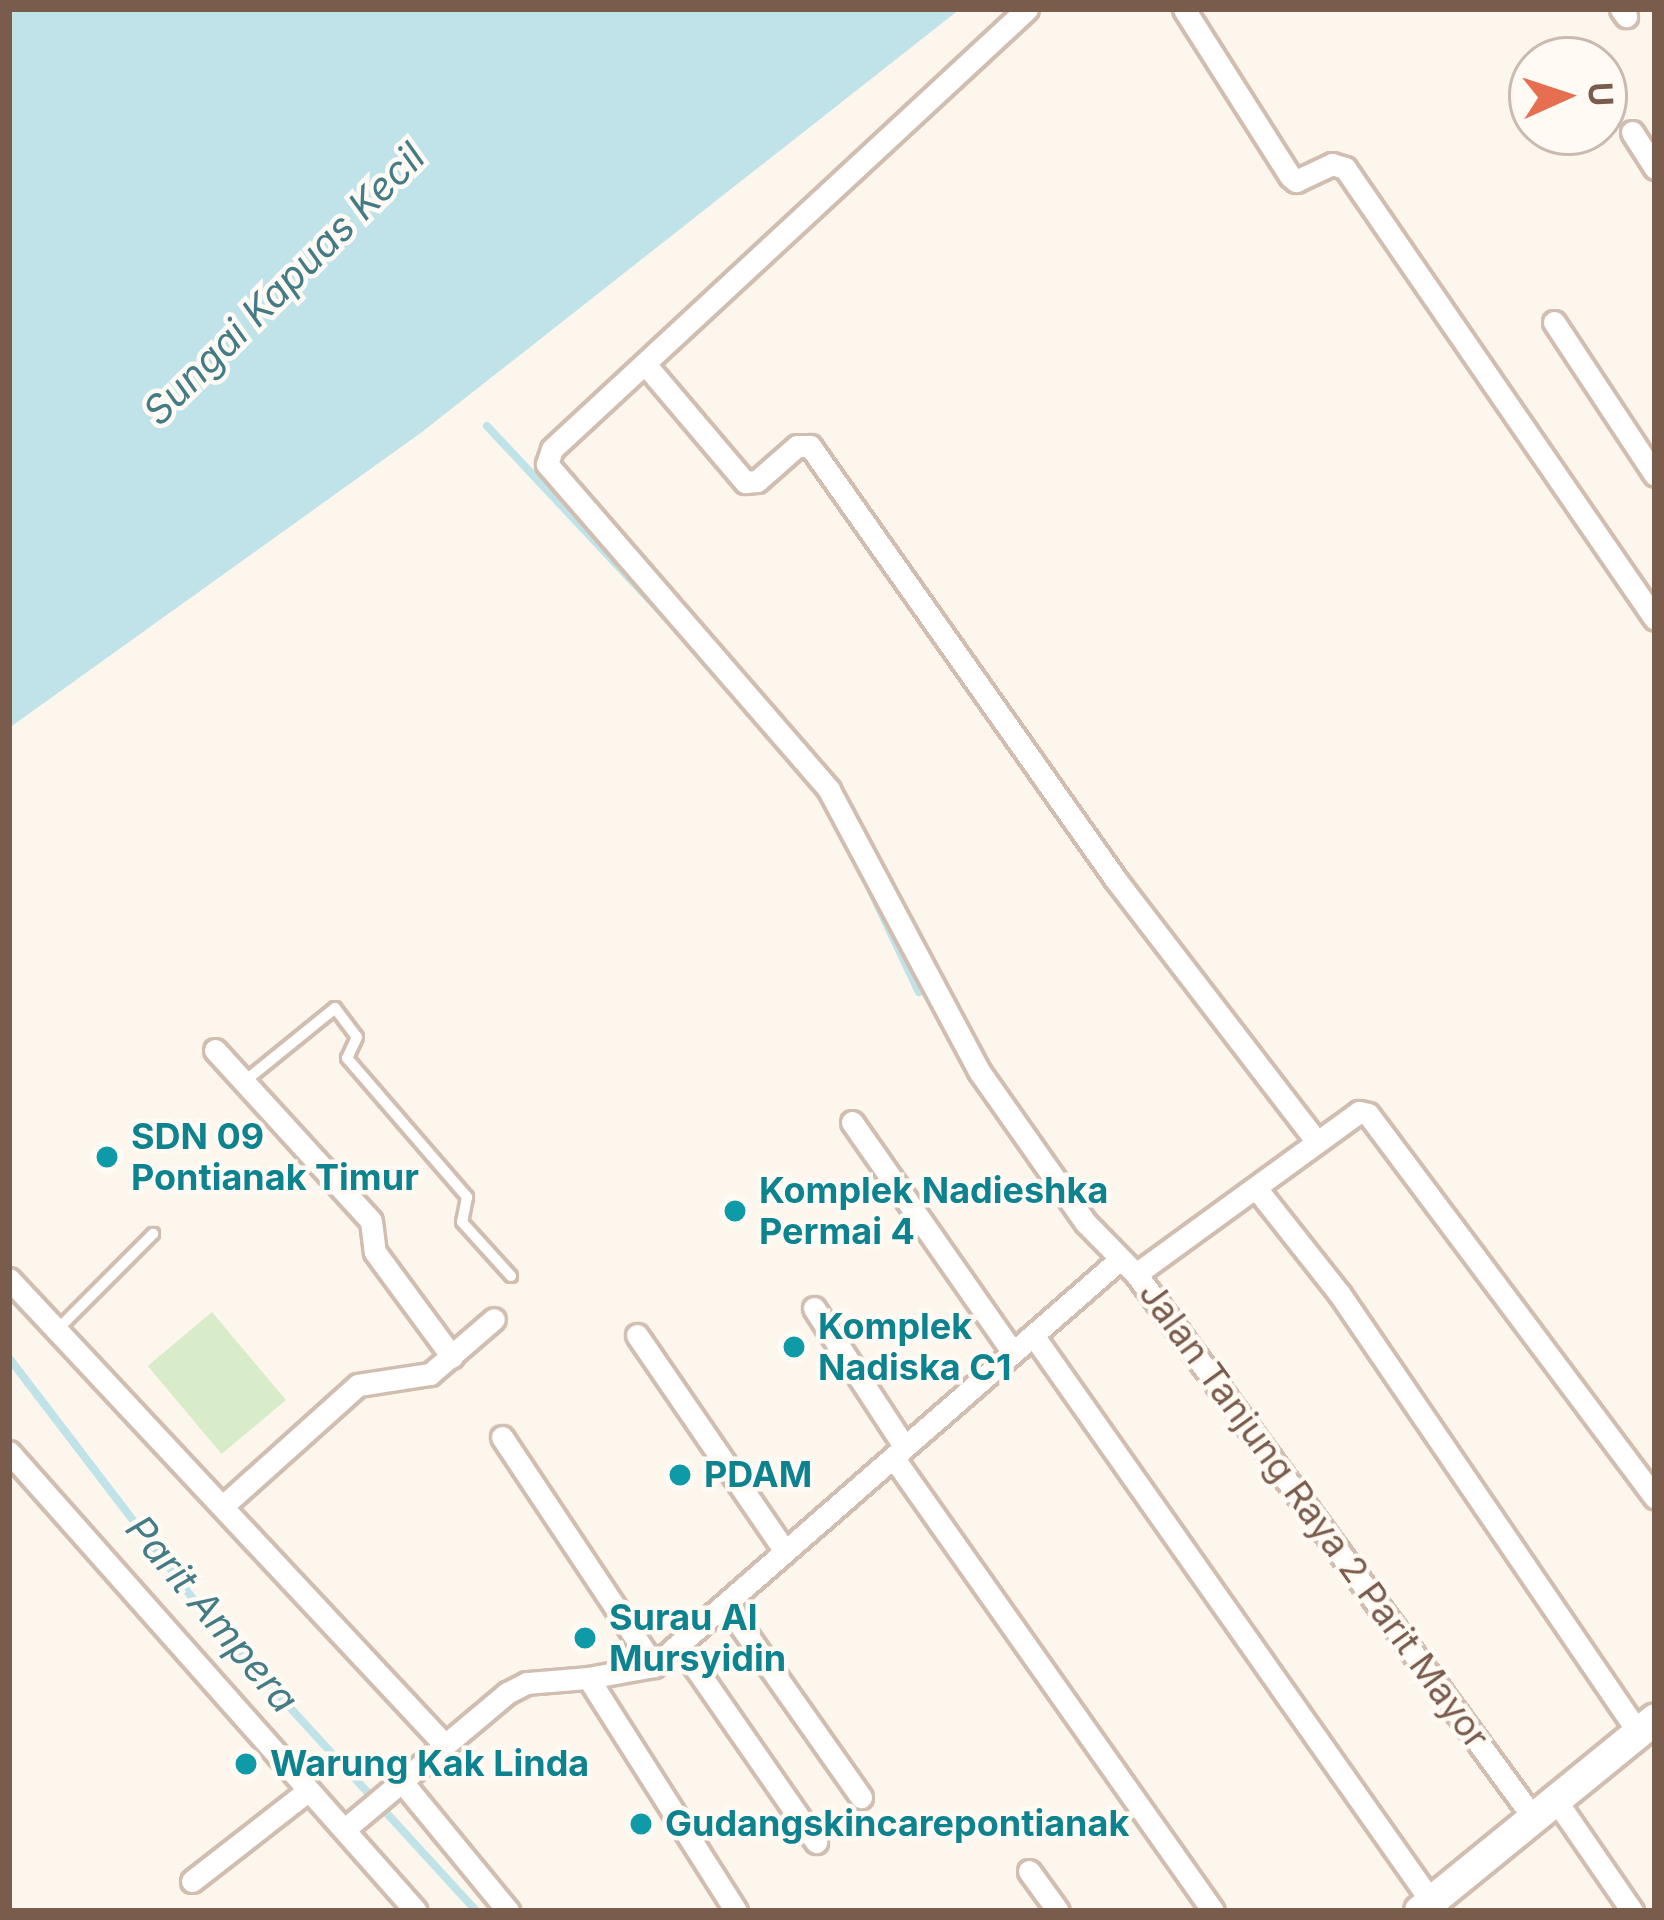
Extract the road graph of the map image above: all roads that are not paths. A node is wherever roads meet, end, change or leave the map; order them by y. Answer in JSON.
{"nodes":[{"id":1,"x":1027,"y":9,"type":"edge"},
{"id":2,"x":1184,"y":9,"type":"edge"},
{"id":3,"x":1632,"y":132,"type":"dead end"},
{"id":4,"x":1655,"y":168,"type":"edge"},
{"id":5,"x":1554,"y":322,"type":"dead end"},
{"id":6,"x":645,"y":364,"type":"junction"},
{"id":7,"x":1655,"y":476,"type":"edge"},
{"id":8,"x":1655,"y":620,"type":"edge"},
{"id":9,"x":215,"y":1050,"type":"dead end"},
{"id":10,"x":242,"y":1083,"type":"junction"},
{"id":11,"x":852,"y":1122,"type":"dead end"},
{"id":12,"x":1317,"y":1142,"type":"junction"},
{"id":13,"x":1256,"y":1188,"type":"junction"},
{"id":14,"x":153,"y":1234,"type":"dead end"},
{"id":15,"x":1127,"y":1267,"type":"junction"},
{"id":16,"x":512,"y":1276,"type":"dead end"},
{"id":17,"x":9,"y":1279,"type":"edge"},
{"id":18,"x":814,"y":1308,"type":"dead end"},
{"id":19,"x":494,"y":1319,"type":"dead end"},
{"id":20,"x":57,"y":1330,"type":"junction"},
{"id":21,"x":637,"y":1335,"type":"dead end"},
{"id":22,"x":1033,"y":1335,"type":"junction"},
{"id":23,"x":1012,"y":1351,"type":"junction"},
{"id":24,"x":452,"y":1357,"type":"junction"},
{"id":25,"x":502,"y":1437,"type":"dead end"},
{"id":26,"x":9,"y":1452,"type":"edge"},
{"id":27,"x":899,"y":1452,"type":"junction"},
{"id":28,"x":1655,"y":1497,"type":"edge"},
{"id":29,"x":223,"y":1506,"type":"junction"},
{"id":30,"x":784,"y":1550,"type":"junction"},
{"id":31,"x":726,"y":1605,"type":"junction"},
{"id":32,"x":679,"y":1645,"type":"junction"},
{"id":33,"x":654,"y":1666,"type":"junction"},
{"id":34,"x":588,"y":1678,"type":"junction"},
{"id":35,"x":1647,"y":1726,"type":"edge"},
{"id":36,"x":443,"y":1744,"type":"junction"},
{"id":37,"x":398,"y":1786,"type":"junction"},
{"id":38,"x":309,"y":1790,"type":"junction"},
{"id":39,"x":861,"y":1797,"type":"dead end"},
{"id":40,"x":1542,"y":1806,"type":"junction"},
{"id":41,"x":345,"y":1828,"type":"junction"},
{"id":42,"x":816,"y":1842,"type":"dead end"},
{"id":43,"x":1029,"y":1870,"type":"dead end"},
{"id":44,"x":192,"y":1881,"type":"dead end"},
{"id":45,"x":1430,"y":1908,"type":"edge"},
{"id":46,"x":416,"y":1911,"type":"edge"},
{"id":47,"x":508,"y":1911,"type":"edge"},
{"id":48,"x":736,"y":1911,"type":"edge"},
{"id":49,"x":1058,"y":1911,"type":"edge"},
{"id":50,"x":1213,"y":1911,"type":"edge"},
{"id":51,"x":1632,"y":1911,"type":"edge"}],
"edges":[{"from":1,"to":6,"type":"street"},
{"from":2,"to":8,"type":"street"},
{"from":3,"to":4,"type":"street"},
{"from":5,"to":7,"type":"street"},
{"from":6,"to":12,"type":"street"},
{"from":6,"to":15,"type":"street"},
{"from":9,"to":10,"type":"street"},
{"from":10,"to":16,"type":"lane"},
{"from":10,"to":24,"type":"street"},
{"from":11,"to":23,"type":"street"},
{"from":12,"to":13,"type":"street","name":"Jalan Tanjung Raya 2 Parit Mayor"},
{"from":12,"to":28,"type":"street","name":"Jalan Tanjung Raya 2 Parit Mayor"},
{"from":13,"to":15,"type":"street","name":"Jalan Tanjung Raya 2 Parit Mayor"},
{"from":13,"to":35,"type":"street"},
{"from":14,"to":20,"type":"lane"},
{"from":15,"to":22,"type":"street"},
{"from":15,"to":40,"type":"street","name":"Jalan Tanjung Raya 2 Parit Mayor"},
{"from":17,"to":20,"type":"street"},
{"from":18,"to":27,"type":"street"},
{"from":19,"to":24,"type":"street"},
{"from":20,"to":29,"type":"street"},
{"from":21,"to":30,"type":"street"},
{"from":22,"to":23,"type":"street"},
{"from":22,"to":45,"type":"street"},
{"from":23,"to":27,"type":"street"},
{"from":24,"to":29,"type":"street"},
{"from":25,"to":33,"type":"street"},
{"from":26,"to":38,"type":"street"},
{"from":27,"to":30,"type":"street"},
{"from":27,"to":50,"type":"street"},
{"from":29,"to":36,"type":"street"},
{"from":30,"to":31,"type":"street"},
{"from":31,"to":32,"type":"street"},
{"from":31,"to":39,"type":"street"},
{"from":32,"to":33,"type":"street"},
{"from":32,"to":42,"type":"street"},
{"from":33,"to":34,"type":"street"},
{"from":34,"to":36,"type":"street"},
{"from":34,"to":48,"type":"street"},
{"from":35,"to":40,"type":"street"},
{"from":36,"to":37,"type":"street"},
{"from":37,"to":41,"type":"street"},
{"from":37,"to":47,"type":"street"},
{"from":38,"to":41,"type":"street"},
{"from":38,"to":44,"type":"street"},
{"from":40,"to":45,"type":"street"},
{"from":40,"to":51,"type":"street","name":"Jalan Tanjung Raya 2 Parit Mayor"},
{"from":41,"to":46,"type":"street"},
{"from":43,"to":49,"type":"street"}]}
